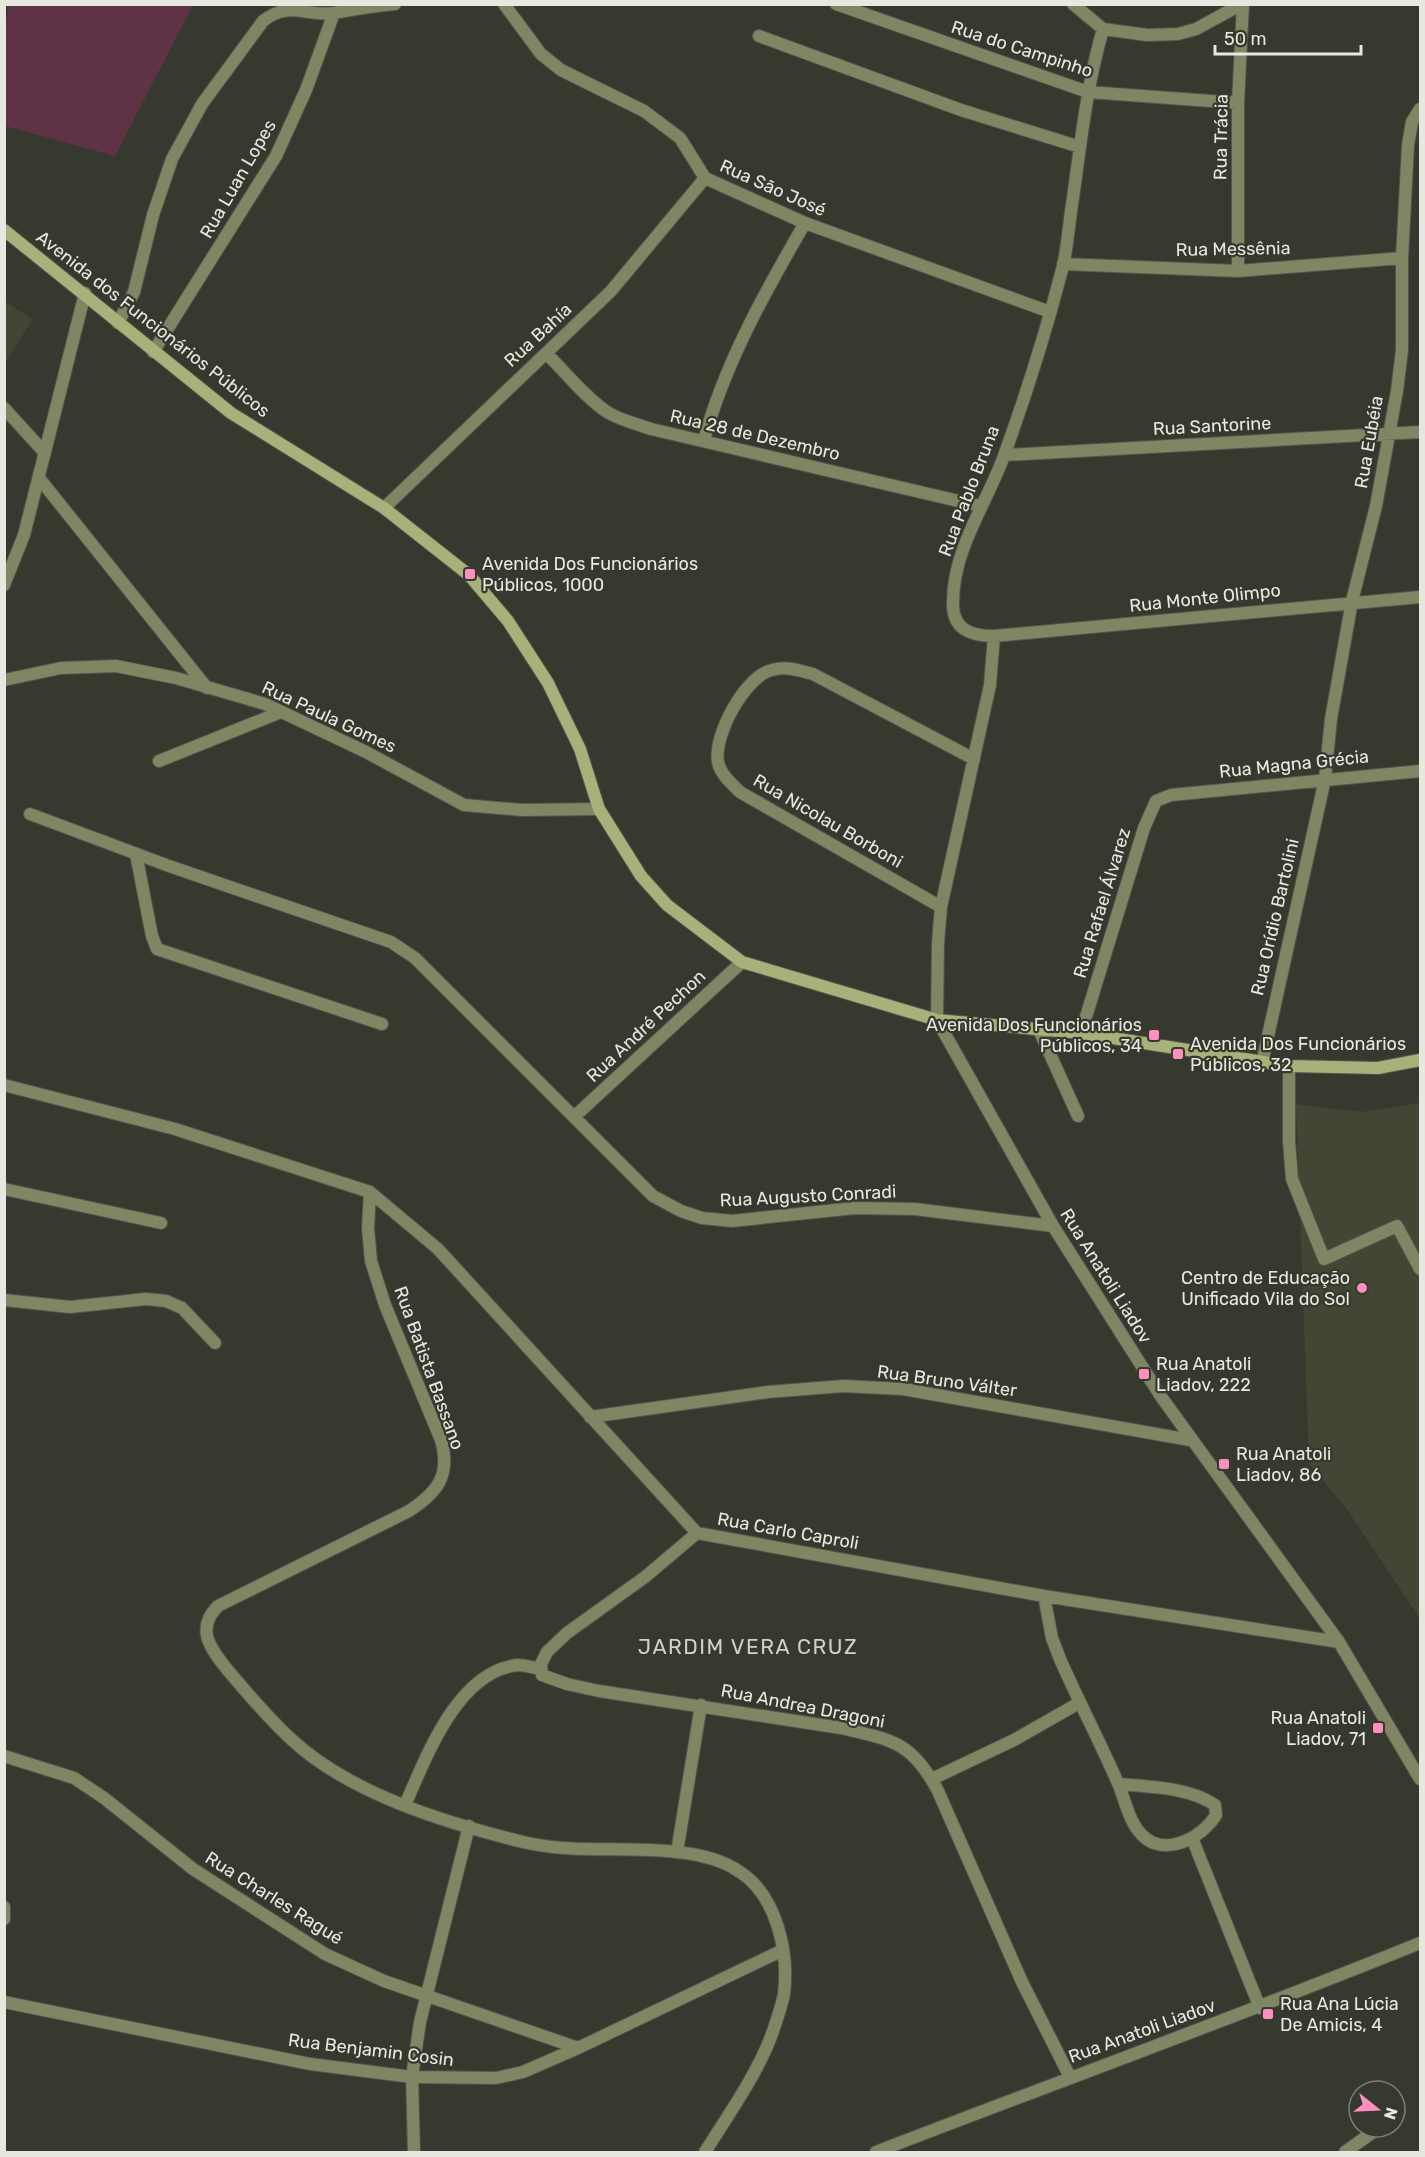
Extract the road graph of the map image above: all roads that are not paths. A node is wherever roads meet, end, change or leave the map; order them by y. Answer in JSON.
{"nodes":[{"id":1,"x":395,"y":4,"type":"edge"},
{"id":2,"x":504,"y":4,"type":"edge"},
{"id":3,"x":836,"y":4,"type":"edge"},
{"id":4,"x":1073,"y":4,"type":"edge"},
{"id":5,"x":1242,"y":4,"type":"edge"},
{"id":6,"x":334,"y":13,"type":"junction"},
{"id":7,"x":1103,"y":28,"type":"junction"},
{"id":8,"x":759,"y":36,"type":"dead end"},
{"id":9,"x":1088,"y":92,"type":"junction"},
{"id":10,"x":1238,"y":103,"type":"junction"},
{"id":11,"x":1420,"y":109,"type":"edge"},
{"id":12,"x":1080,"y":147,"type":"junction"},
{"id":13,"x":705,"y":178,"type":"junction"},
{"id":14,"x":804,"y":223,"type":"junction"},
{"id":15,"x":5,"y":231,"type":"edge"},
{"id":16,"x":1402,"y":258,"type":"junction"},
{"id":17,"x":1063,"y":264,"type":"junction"},
{"id":18,"x":1238,"y":271,"type":"junction"},
{"id":19,"x":85,"y":292,"type":"junction"},
{"id":20,"x":1050,"y":312,"type":"junction"},
{"id":21,"x":117,"y":323,"type":"junction"},
{"id":22,"x":153,"y":352,"type":"junction"},
{"id":23,"x":546,"y":353,"type":"junction"},
{"id":24,"x":4,"y":408,"type":"edge"},
{"id":25,"x":1420,"y":432,"type":"edge"},
{"id":26,"x":1389,"y":434,"type":"junction"},
{"id":27,"x":704,"y":440,"type":"junction"},
{"id":28,"x":45,"y":453,"type":"junction"},
{"id":29,"x":1005,"y":455,"type":"junction"},
{"id":30,"x":39,"y":478,"type":"junction"},
{"id":31,"x":980,"y":506,"type":"junction"},
{"id":32,"x":384,"y":508,"type":"junction"},
{"id":33,"x":4,"y":585,"type":"edge"},
{"id":34,"x":1420,"y":597,"type":"edge"},
{"id":35,"x":1352,"y":602,"type":"junction"},
{"id":36,"x":994,"y":636,"type":"junction"},
{"id":37,"x":4,"y":680,"type":"edge"},
{"id":38,"x":207,"y":688,"type":"junction"},
{"id":39,"x":281,"y":712,"type":"junction"},
{"id":40,"x":974,"y":759,"type":"junction"},
{"id":41,"x":159,"y":761,"type":"dead end"},
{"id":42,"x":1420,"y":771,"type":"edge"},
{"id":43,"x":1325,"y":778,"type":"junction"},
{"id":44,"x":1171,"y":795,"type":"joint"},
{"id":45,"x":599,"y":809,"type":"junction"},
{"id":46,"x":30,"y":814,"type":"dead end"},
{"id":47,"x":136,"y":854,"type":"junction"},
{"id":48,"x":941,"y":907,"type":"junction"},
{"id":49,"x":742,"y":962,"type":"junction"},
{"id":50,"x":937,"y":1020,"type":"junction"},
{"id":51,"x":382,"y":1024,"type":"dead end"},
{"id":52,"x":1039,"y":1030,"type":"junction"},
{"id":53,"x":1081,"y":1033,"type":"junction"},
{"id":54,"x":1420,"y":1060,"type":"edge"},
{"id":55,"x":1262,"y":1063,"type":"junction"},
{"id":56,"x":1289,"y":1066,"type":"junction"},
{"id":57,"x":4,"y":1085,"type":"edge"},
{"id":58,"x":575,"y":1116,"type":"junction"},
{"id":59,"x":1078,"y":1116,"type":"dead end"},
{"id":60,"x":4,"y":1189,"type":"edge"},
{"id":61,"x":370,"y":1192,"type":"junction"},
{"id":62,"x":161,"y":1223,"type":"dead end"},
{"id":63,"x":1053,"y":1226,"type":"junction"},
{"id":64,"x":1420,"y":1269,"type":"edge"},
{"id":65,"x":4,"y":1300,"type":"edge"},
{"id":66,"x":214,"y":1343,"type":"dead end"},
{"id":67,"x":590,"y":1417,"type":"junction"},
{"id":68,"x":1190,"y":1440,"type":"junction"},
{"id":69,"x":696,"y":1533,"type":"junction"},
{"id":70,"x":1044,"y":1596,"type":"junction"},
{"id":71,"x":1339,"y":1642,"type":"junction"},
{"id":72,"x":541,"y":1670,"type":"junction"},
{"id":73,"x":1079,"y":1703,"type":"junction"},
{"id":74,"x":701,"y":1706,"type":"junction"},
{"id":75,"x":4,"y":1756,"type":"edge"},
{"id":76,"x":932,"y":1779,"type":"junction"},
{"id":77,"x":1420,"y":1779,"type":"edge"},
{"id":78,"x":1119,"y":1784,"type":"junction"},
{"id":79,"x":405,"y":1805,"type":"junction"},
{"id":80,"x":469,"y":1826,"type":"junction"},
{"id":81,"x":1192,"y":1838,"type":"junction"},
{"id":82,"x":677,"y":1852,"type":"junction"},
{"id":83,"x":4,"y":1907,"type":"edge"},
{"id":84,"x":4,"y":1919,"type":"edge"},
{"id":85,"x":1420,"y":1943,"type":"edge"},
{"id":86,"x":783,"y":1950,"type":"junction"},
{"id":87,"x":425,"y":1995,"type":"junction"},
{"id":88,"x":4,"y":2002,"type":"edge"},
{"id":89,"x":1260,"y":2008,"type":"junction"},
{"id":90,"x":578,"y":2048,"type":"junction"},
{"id":91,"x":412,"y":2077,"type":"junction"},
{"id":92,"x":1070,"y":2077,"type":"junction"},
{"id":93,"x":1363,"y":2139,"type":"edge"},
{"id":94,"x":414,"y":2152,"type":"edge"},
{"id":95,"x":705,"y":2152,"type":"edge"},
{"id":96,"x":876,"y":2152,"type":"edge"},
{"id":97,"x":1345,"y":2152,"type":"edge"}],
"edges":[{"from":1,"to":6,"type":"street"},
{"from":2,"to":13,"type":"street","name":"Rua São José"},
{"from":3,"to":9,"type":"street","name":"Rua do Campinho"},
{"from":4,"to":7,"type":"street"},
{"from":5,"to":7,"type":"street"},
{"from":5,"to":10,"type":"street","name":"Rua Trácia"},
{"from":6,"to":21,"type":"street"},
{"from":6,"to":22,"type":"street","name":"Rua Luan Lopes"},
{"from":7,"to":9,"type":"street","name":"Rua Pablo Bruna"},
{"from":8,"to":12,"type":"street"},
{"from":9,"to":10,"type":"street","name":"Rua do Campinho"},
{"from":9,"to":12,"type":"street","name":"Rua Pablo Bruna"},
{"from":10,"to":18,"type":"street","name":"Rua Trácia"},
{"from":11,"to":16,"type":"street","name":"Rua Eubéia"},
{"from":12,"to":17,"type":"street","name":"Rua Pablo Bruna"},
{"from":13,"to":14,"type":"street","name":"Rua São José"},
{"from":13,"to":23,"type":"street","name":"Rua Bahía"},
{"from":14,"to":20,"type":"street","name":"Rua São José"},
{"from":14,"to":27,"type":"street"},
{"from":15,"to":19,"type":"street","name":"Avenida dos Funcionários Públicos"},
{"from":16,"to":18,"type":"street","name":"Rua Messênia"},
{"from":16,"to":26,"type":"street","name":"Rua Eubéia"},
{"from":17,"to":18,"type":"street","name":"Rua Messênia"},
{"from":17,"to":20,"type":"street","name":"Rua Pablo Bruna"},
{"from":19,"to":21,"type":"street","name":"Avenida dos Funcionários Públicos"},
{"from":19,"to":28,"type":"street"},
{"from":20,"to":29,"type":"street","name":"Rua Pablo Bruna"},
{"from":21,"to":22,"type":"street","name":"Avenida dos Funcionários Públicos"},
{"from":22,"to":32,"type":"street","name":"Avenida dos Funcionários Públicos"},
{"from":23,"to":27,"type":"street","name":"Rua 28 de Dezembro"},
{"from":23,"to":32,"type":"street","name":"Rua Bahía"},
{"from":24,"to":28,"type":"street"},
{"from":25,"to":26,"type":"street","name":"Rua Santorine"},
{"from":26,"to":29,"type":"street","name":"Rua Santorine"},
{"from":26,"to":35,"type":"street","name":"Rua Eubéia"},
{"from":27,"to":31,"type":"street","name":"Rua 28 de Dezembro"},
{"from":28,"to":30,"type":"street"},
{"from":29,"to":31,"type":"street","name":"Rua Pablo Bruna"},
{"from":30,"to":33,"type":"street"},
{"from":30,"to":38,"type":"street"},
{"from":31,"to":36,"type":"street","name":"Rua Pablo Bruna"},
{"from":32,"to":45,"type":"street","name":"Avenida dos Funcionários Públicos"},
{"from":34,"to":35,"type":"street","name":"Rua Monte Olimpo"},
{"from":35,"to":36,"type":"street","name":"Rua Monte Olimpo"},
{"from":35,"to":43,"type":"street","name":"Rua Eubéia"},
{"from":36,"to":40,"type":"street"},
{"from":37,"to":38,"type":"street","name":"Rua Paula Gomes"},
{"from":38,"to":39,"type":"street","name":"Rua Paula Gomes"},
{"from":39,"to":41,"type":"street"},
{"from":39,"to":45,"type":"street","name":"Rua Paula Gomes"},
{"from":40,"to":48,"type":"street"},
{"from":40,"to":48,"type":"street","name":"Rua Nicolau Borboni"},
{"from":42,"to":43,"type":"street","name":"Rua Magna Grécia"},
{"from":43,"to":44,"type":"street","name":"Rua Magna Grécia"},
{"from":43,"to":55,"type":"street","name":"Rua Orídio Bartolini"},
{"from":44,"to":53,"type":"street","name":"Rua Rafael Álvarez"},
{"from":45,"to":49,"type":"street","name":"Avenida dos Funcionários Públicos"},
{"from":46,"to":47,"type":"street","name":"Rua Augusto Conradi"},
{"from":47,"to":51,"type":"street"},
{"from":47,"to":58,"type":"street","name":"Rua Augusto Conradi"},
{"from":48,"to":50,"type":"street"},
{"from":49,"to":50,"type":"street","name":"Avenida dos Funcionários Públicos"},
{"from":49,"to":58,"type":"street","name":"Rua André Pechon"},
{"from":50,"to":52,"type":"street","name":"Avenida dos Funcionários Públicos"},
{"from":50,"to":63,"type":"street","name":"Rua Anatoli Liadov"},
{"from":52,"to":53,"type":"street","name":"Avenida dos Funcionários Públicos"},
{"from":52,"to":59,"type":"street"},
{"from":53,"to":55,"type":"street","name":"Avenida dos Funcionários Públicos"},
{"from":54,"to":56,"type":"street","name":"Avenida dos Funcionários Públicos"},
{"from":55,"to":56,"type":"street","name":"Avenida dos Funcionários Públicos"},
{"from":56,"to":64,"type":"street"},
{"from":57,"to":61,"type":"street"},
{"from":58,"to":63,"type":"street","name":"Rua Augusto Conradi"},
{"from":60,"to":62,"type":"street"},
{"from":61,"to":67,"type":"street","name":"Rua Carlo Caproli"},
{"from":61,"to":79,"type":"street","name":"Rua Batista Bassano"},
{"from":63,"to":68,"type":"street","name":"Rua Anatoli Liadov"},
{"from":65,"to":66,"type":"street"},
{"from":67,"to":68,"type":"street","name":"Rua Bruno Válter"},
{"from":67,"to":69,"type":"street","name":"Rua Carlo Caproli"},
{"from":68,"to":71,"type":"street","name":"Rua Anatoli Liadov"},
{"from":69,"to":70,"type":"street","name":"Rua Carlo Caproli"},
{"from":69,"to":72,"type":"street"},
{"from":70,"to":71,"type":"street","name":"Rua Carlo Caproli"},
{"from":70,"to":73,"type":"street"},
{"from":71,"to":77,"type":"street","name":"Rua Anatoli Liadov"},
{"from":72,"to":74,"type":"street","name":"Rua Andrea Dragoni"},
{"from":72,"to":79,"type":"street"},
{"from":73,"to":76,"type":"street"},
{"from":73,"to":78,"type":"street"},
{"from":74,"to":76,"type":"street","name":"Rua Andrea Dragoni"},
{"from":74,"to":82,"type":"street"},
{"from":75,"to":87,"type":"street","name":"Rua Charles Ragué"},
{"from":76,"to":92,"type":"street","name":"Rua Andrea Dragoni"},
{"from":78,"to":81,"type":"street"},
{"from":78,"to":81,"type":"street"},
{"from":79,"to":80,"type":"street"},
{"from":80,"to":82,"type":"street"},
{"from":80,"to":87,"type":"street"},
{"from":81,"to":89,"type":"street"},
{"from":82,"to":86,"type":"street"},
{"from":83,"to":84,"type":"street"},
{"from":85,"to":89,"type":"street","name":"Rua Anatoli Liadov"},
{"from":86,"to":90,"type":"street","name":"Rua Benjamin Cosin"},
{"from":86,"to":95,"type":"street"},
{"from":87,"to":90,"type":"street","name":"Rua Charles Ragué"},
{"from":87,"to":91,"type":"street"},
{"from":88,"to":91,"type":"street","name":"Rua Benjamin Cosin"},
{"from":89,"to":92,"type":"street","name":"Rua Anatoli Liadov"},
{"from":90,"to":91,"type":"street","name":"Rua Benjamin Cosin"},
{"from":91,"to":94,"type":"street"},
{"from":92,"to":96,"type":"street","name":"Rua Anatoli Liadov"},
{"from":93,"to":97,"type":"street"}]}
